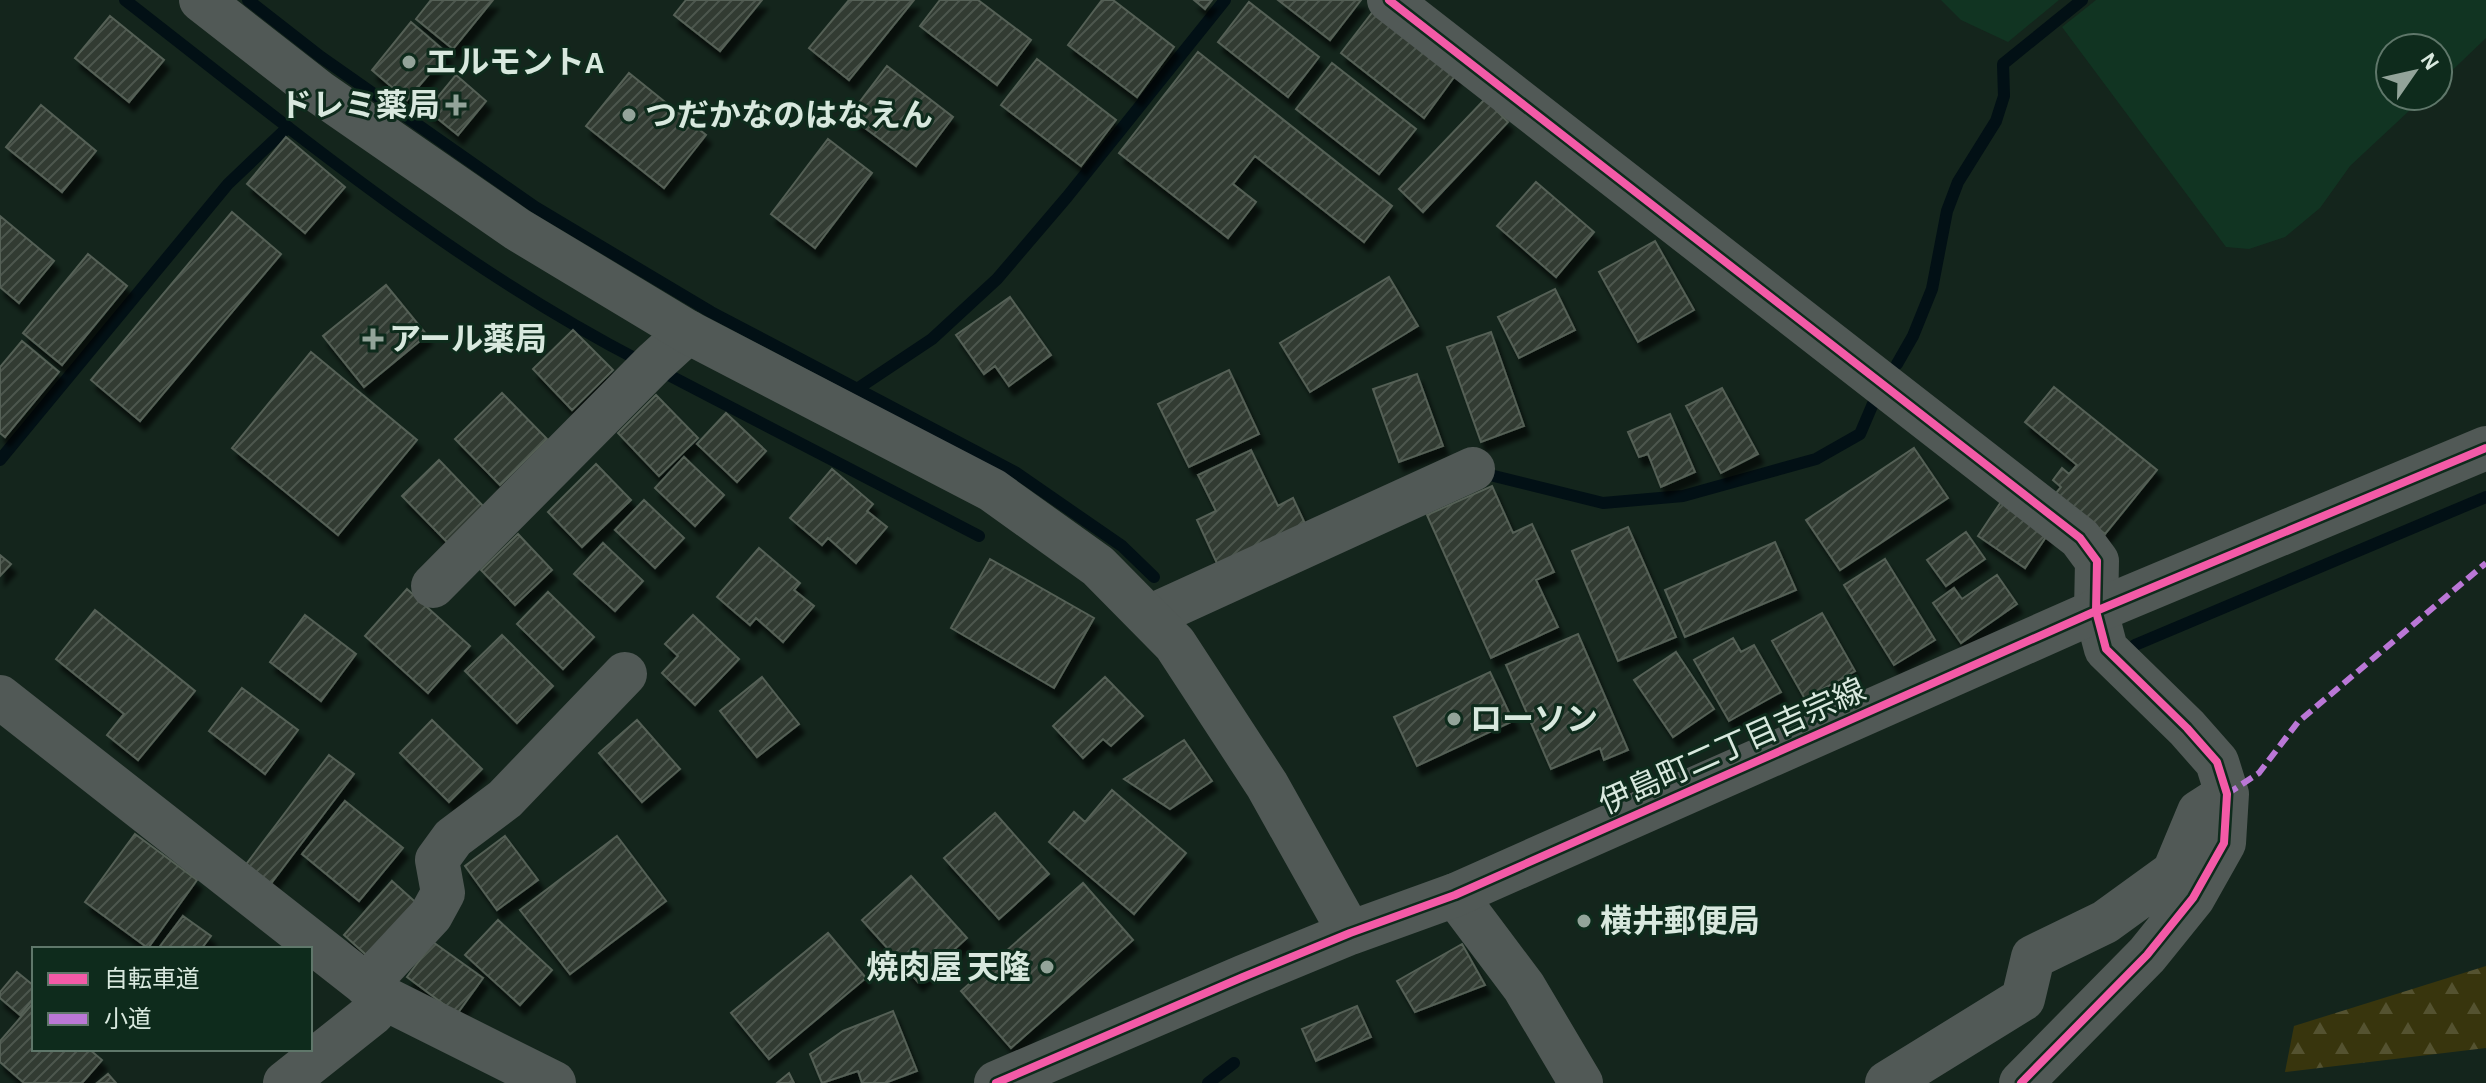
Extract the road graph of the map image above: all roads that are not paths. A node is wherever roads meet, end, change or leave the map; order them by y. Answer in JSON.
{"nodes":[{"id":1,"x":201,"y":0,"type":"edge"},
{"id":2,"x":1389,"y":0,"type":"edge"},
{"id":3,"x":688,"y":332,"type":"junction"},
{"id":4,"x":2486,"y":448,"type":"edge"},
{"id":5,"x":1473,"y":469,"type":"dead end"},
{"id":6,"x":433,"y":587,"type":"dead end"},
{"id":7,"x":2096,"y":611,"type":"junction"},
{"id":8,"x":1149,"y":617,"type":"junction"},
{"id":9,"x":625,"y":674,"type":"dead end"},
{"id":10,"x":0,"y":697,"type":"edge"},
{"id":11,"x":2227,"y":794,"type":"junction"},
{"id":12,"x":1455,"y":895,"type":"junction"},
{"id":13,"x":1350,"y":933,"type":"junction"},
{"id":14,"x":309,"y":947,"type":"edge"},
{"id":15,"x":312,"y":949,"type":"edge"},
{"id":16,"x":375,"y":1000,"type":"junction"},
{"id":17,"x":285,"y":1083,"type":"edge"},
{"id":18,"x":554,"y":1083,"type":"edge"},
{"id":19,"x":996,"y":1083,"type":"edge"},
{"id":20,"x":1581,"y":1083,"type":"edge"},
{"id":21,"x":1887,"y":1083,"type":"edge"},
{"id":22,"x":2021,"y":1083,"type":"edge"}],
"edges":[{"from":1,"to":3,"type":"street"},
{"from":2,"to":7,"type":"street"},
{"from":3,"to":6,"type":"street"},
{"from":3,"to":8,"type":"street"},
{"from":4,"to":7,"type":"street","name":"伊島町二丁目吉宗線"},
{"from":5,"to":8,"type":"street"},
{"from":7,"to":11,"type":"street"},
{"from":7,"to":12,"type":"street","name":"伊島町二丁目吉宗線"},
{"from":8,"to":13,"type":"street"},
{"from":9,"to":16,"type":"street"},
{"from":10,"to":14,"type":"street"},
{"from":11,"to":21,"type":"street"},
{"from":11,"to":22,"type":"street"},
{"from":12,"to":13,"type":"street","name":"伊島町二丁目吉宗線"},
{"from":12,"to":20,"type":"street"},
{"from":13,"to":19,"type":"street","name":"伊島町二丁目吉宗線"},
{"from":15,"to":16,"type":"street"},
{"from":16,"to":17,"type":"street"},
{"from":16,"to":18,"type":"street"}]}
